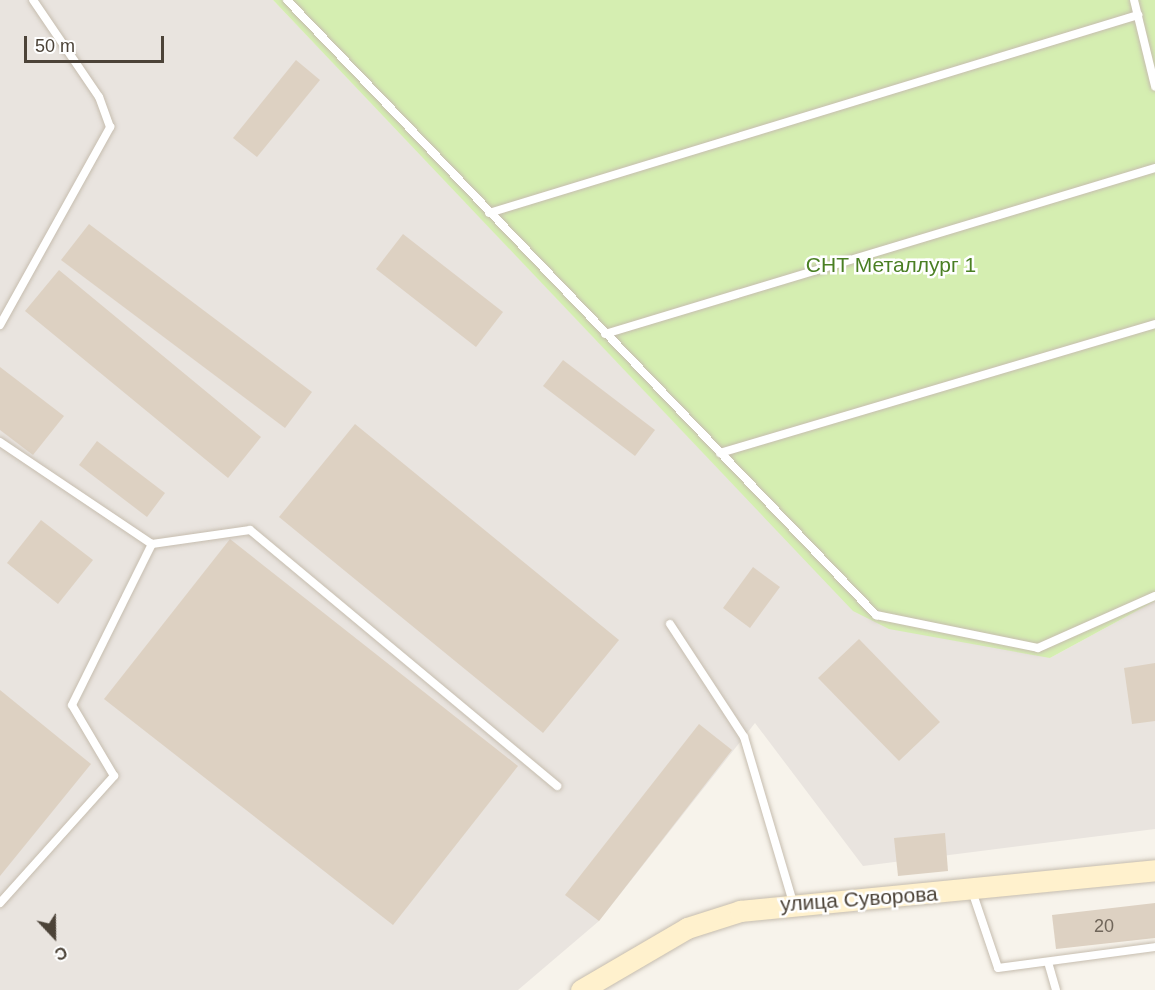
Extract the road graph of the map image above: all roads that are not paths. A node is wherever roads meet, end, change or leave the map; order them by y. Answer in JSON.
{"nodes":[{"id":1,"x":33,"y":0,"type":"edge"},
{"id":2,"x":287,"y":0,"type":"edge"},
{"id":3,"x":1134,"y":0,"type":"edge"},
{"id":4,"x":1138,"y":15,"type":"junction"},
{"id":5,"x":1155,"y":86,"type":"edge"},
{"id":6,"x":1155,"y":168,"type":"edge"},
{"id":7,"x":489,"y":213,"type":"junction"},
{"id":8,"x":1155,"y":324,"type":"edge"},
{"id":9,"x":0,"y":325,"type":"edge"},
{"id":10,"x":605,"y":334,"type":"junction"},
{"id":11,"x":0,"y":442,"type":"edge"},
{"id":12,"x":720,"y":453,"type":"junction"},
{"id":13,"x":152,"y":544,"type":"junction"},
{"id":14,"x":1155,"y":596,"type":"edge"},
{"id":15,"x":670,"y":624,"type":"dead end"},
{"id":16,"x":557,"y":786,"type":"dead end"},
{"id":17,"x":1155,"y":870,"type":"edge"},
{"id":18,"x":972,"y":891,"type":"junction"},
{"id":19,"x":793,"y":902,"type":"junction"},
{"id":20,"x":0,"y":903,"type":"edge"},
{"id":21,"x":1155,"y":947,"type":"edge"},
{"id":22,"x":1047,"y":962,"type":"junction"},
{"id":23,"x":581,"y":990,"type":"edge"},
{"id":24,"x":1056,"y":990,"type":"edge"}],
"edges":[{"from":1,"to":9,"type":"lane"},
{"from":2,"to":7,"type":"lane"},
{"from":3,"to":4,"type":"lane"},
{"from":4,"to":5,"type":"lane"},
{"from":4,"to":7,"type":"lane"},
{"from":6,"to":10,"type":"lane"},
{"from":7,"to":10,"type":"lane"},
{"from":8,"to":12,"type":"lane"},
{"from":10,"to":12,"type":"lane"},
{"from":11,"to":13,"type":"lane"},
{"from":12,"to":14,"type":"lane"},
{"from":13,"to":16,"type":"lane"},
{"from":13,"to":20,"type":"lane"},
{"from":15,"to":19,"type":"lane"},
{"from":17,"to":18,"type":"street","name":"улица Суворова"},
{"from":18,"to":19,"type":"street","name":"улица Суворова"},
{"from":18,"to":22,"type":"lane"},
{"from":19,"to":23,"type":"street","name":"улица Суворова"},
{"from":21,"to":22,"type":"lane"},
{"from":22,"to":24,"type":"lane"}]}
